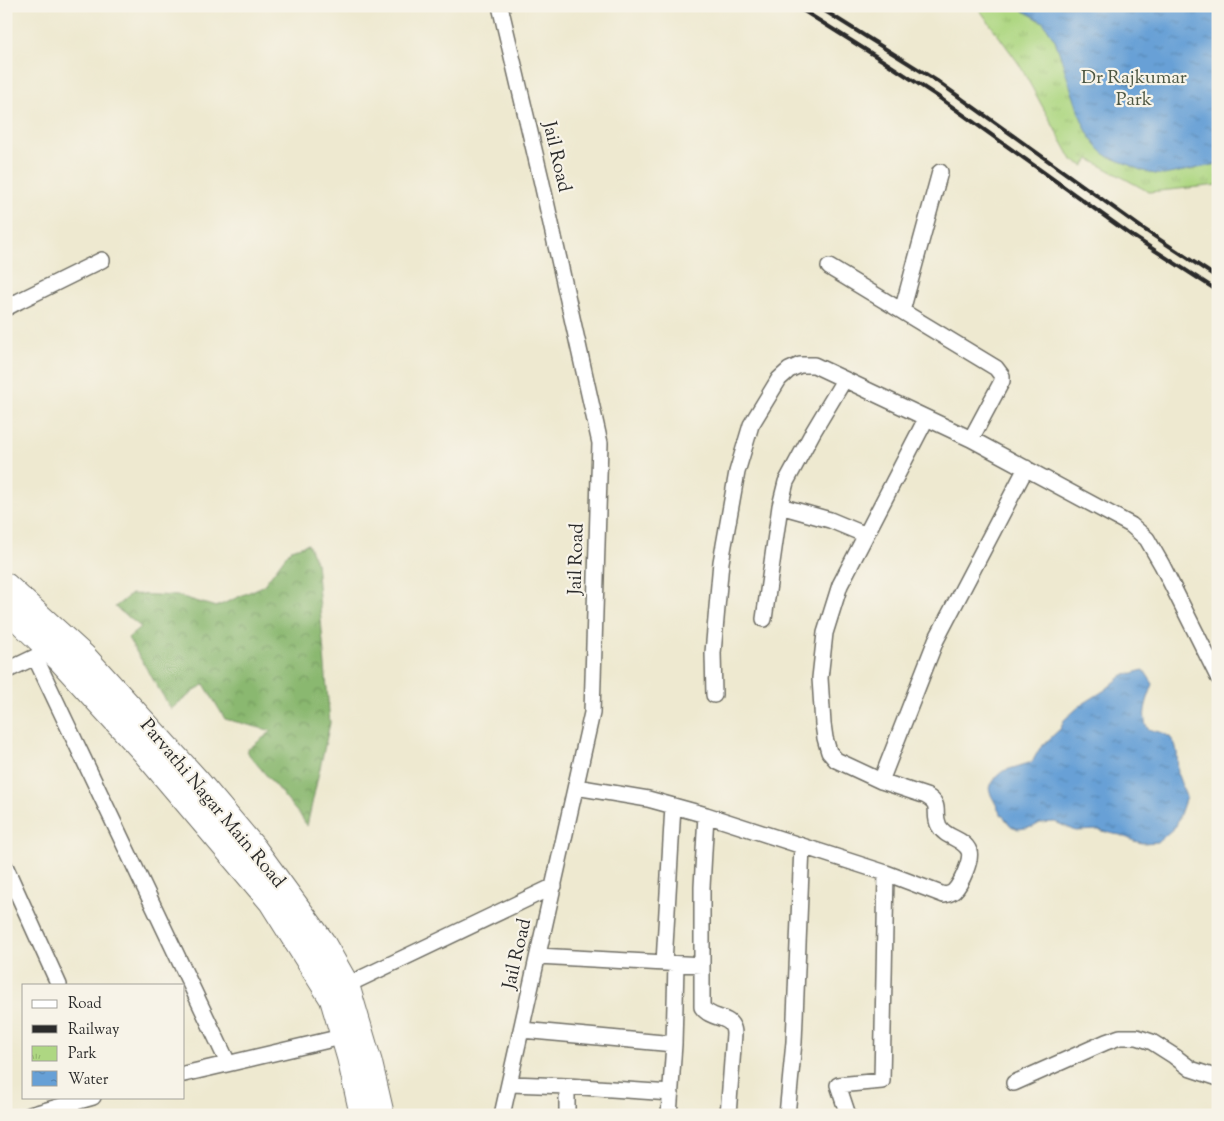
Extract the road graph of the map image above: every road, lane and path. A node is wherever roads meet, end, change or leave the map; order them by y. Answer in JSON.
{"nodes":[{"id":1,"x":500,"y":6,"type":"edge"},
{"id":2,"x":940,"y":172,"type":"dead end"},
{"id":3,"x":102,"y":260,"type":"dead end"},
{"id":4,"x":829,"y":267,"type":"dead end"},
{"id":5,"x":6,"y":308,"type":"edge"},
{"id":6,"x":902,"y":311,"type":"junction"},
{"id":7,"x":844,"y":380,"type":"junction"},
{"id":8,"x":926,"y":419,"type":"junction"},
{"id":9,"x":971,"y":439,"type":"junction"},
{"id":10,"x":1026,"y":468,"type":"junction"},
{"id":11,"x":780,"y":506,"type":"junction"},
{"id":12,"x":866,"y":535,"type":"junction"},
{"id":13,"x":6,"y":585,"type":"edge"},
{"id":14,"x":6,"y":608,"type":"edge"},
{"id":15,"x":764,"y":619,"type":"dead end"},
{"id":16,"x":50,"y":648,"type":"junction"},
{"id":17,"x":1216,"y":670,"type":"edge"},
{"id":18,"x":6,"y":671,"type":"edge"},
{"id":19,"x":714,"y":695,"type":"dead end"},
{"id":20,"x":881,"y":782,"type":"junction"},
{"id":21,"x":576,"y":787,"type":"junction"},
{"id":22,"x":674,"y":806,"type":"junction"},
{"id":23,"x":706,"y":815,"type":"junction"},
{"id":24,"x":802,"y":846,"type":"junction"},
{"id":25,"x":6,"y":868,"type":"edge"},
{"id":26,"x":886,"y":873,"type":"junction"},
{"id":27,"x":554,"y":886,"type":"junction"},
{"id":28,"x":538,"y":956,"type":"junction"},
{"id":29,"x":670,"y":964,"type":"junction"},
{"id":30,"x":702,"y":966,"type":"junction"},
{"id":31,"x":59,"y":984,"type":"edge"},
{"id":32,"x":347,"y":986,"type":"junction"},
{"id":33,"x":522,"y":1030,"type":"junction"},
{"id":34,"x":352,"y":1034,"type":"junction"},
{"id":35,"x":674,"y":1044,"type":"junction"},
{"id":36,"x":228,"y":1064,"type":"junction"},
{"id":37,"x":185,"y":1074,"type":"edge"},
{"id":38,"x":1218,"y":1078,"type":"edge"},
{"id":39,"x":1014,"y":1082,"type":"dead end"},
{"id":40,"x":510,"y":1084,"type":"junction"},
{"id":41,"x":567,"y":1086,"type":"junction"},
{"id":42,"x":671,"y":1093,"type":"junction"},
{"id":43,"x":90,"y":1098,"type":"edge"},
{"id":44,"x":30,"y":1115,"type":"edge"},
{"id":45,"x":362,"y":1115,"type":"edge"},
{"id":46,"x":382,"y":1115,"type":"edge"},
{"id":47,"x":502,"y":1115,"type":"edge"},
{"id":48,"x":567,"y":1115,"type":"edge"},
{"id":49,"x":669,"y":1115,"type":"edge"},
{"id":50,"x":728,"y":1115,"type":"edge"},
{"id":51,"x":787,"y":1115,"type":"edge"},
{"id":52,"x":848,"y":1115,"type":"edge"}],
"edges":[{"from":1,"to":21,"type":"street","name":"Jail Road"},
{"from":2,"to":6,"type":"street"},
{"from":3,"to":5,"type":"street"},
{"from":4,"to":6,"type":"street"},
{"from":6,"to":9,"type":"street"},
{"from":7,"to":8,"type":"street"},
{"from":7,"to":11,"type":"street"},
{"from":7,"to":19,"type":"street"},
{"from":8,"to":9,"type":"street"},
{"from":8,"to":12,"type":"street"},
{"from":9,"to":10,"type":"street"},
{"from":10,"to":17,"type":"street"},
{"from":10,"to":20,"type":"street"},
{"from":11,"to":12,"type":"street"},
{"from":11,"to":15,"type":"street"},
{"from":12,"to":20,"type":"street"},
{"from":13,"to":16,"type":"main road","name":"Parvathi Nagar Main Road"},
{"from":14,"to":16,"type":"main road","name":"Parvathi Nagar Main Road"},
{"from":16,"to":18,"type":"street"},
{"from":16,"to":32,"type":"main road","name":"Parvathi Nagar Main Road"},
{"from":16,"to":34,"type":"main road","name":"Parvathi Nagar Main Road"},
{"from":16,"to":36,"type":"street"},
{"from":20,"to":26,"type":"street"},
{"from":21,"to":22,"type":"street"},
{"from":21,"to":27,"type":"street","name":"Jail Road"},
{"from":22,"to":23,"type":"street"},
{"from":22,"to":29,"type":"street"},
{"from":23,"to":24,"type":"street"},
{"from":23,"to":30,"type":"street"},
{"from":24,"to":26,"type":"street"},
{"from":24,"to":51,"type":"street"},
{"from":25,"to":31,"type":"street"},
{"from":26,"to":52,"type":"street"},
{"from":27,"to":28,"type":"street","name":"Jail Road"},
{"from":27,"to":32,"type":"street"},
{"from":28,"to":29,"type":"street"},
{"from":28,"to":33,"type":"street","name":"Jail Road"},
{"from":29,"to":30,"type":"street"},
{"from":29,"to":35,"type":"street"},
{"from":30,"to":50,"type":"street"},
{"from":32,"to":34,"type":"main road","name":"Parvathi Nagar Main Road"},
{"from":33,"to":35,"type":"street"},
{"from":33,"to":40,"type":"street","name":"Jail Road"},
{"from":34,"to":36,"type":"street"},
{"from":34,"to":45,"type":"main road","name":"Parvathi Nagar Main Road"},
{"from":34,"to":46,"type":"main road","name":"Parvathi Nagar Main Road"},
{"from":35,"to":42,"type":"street"},
{"from":36,"to":37,"type":"street"},
{"from":38,"to":39,"type":"street"},
{"from":40,"to":41,"type":"street"},
{"from":40,"to":47,"type":"street","name":"Jail Road"},
{"from":41,"to":42,"type":"street"},
{"from":41,"to":48,"type":"street"},
{"from":42,"to":49,"type":"street"},
{"from":43,"to":44,"type":"street"}]}
